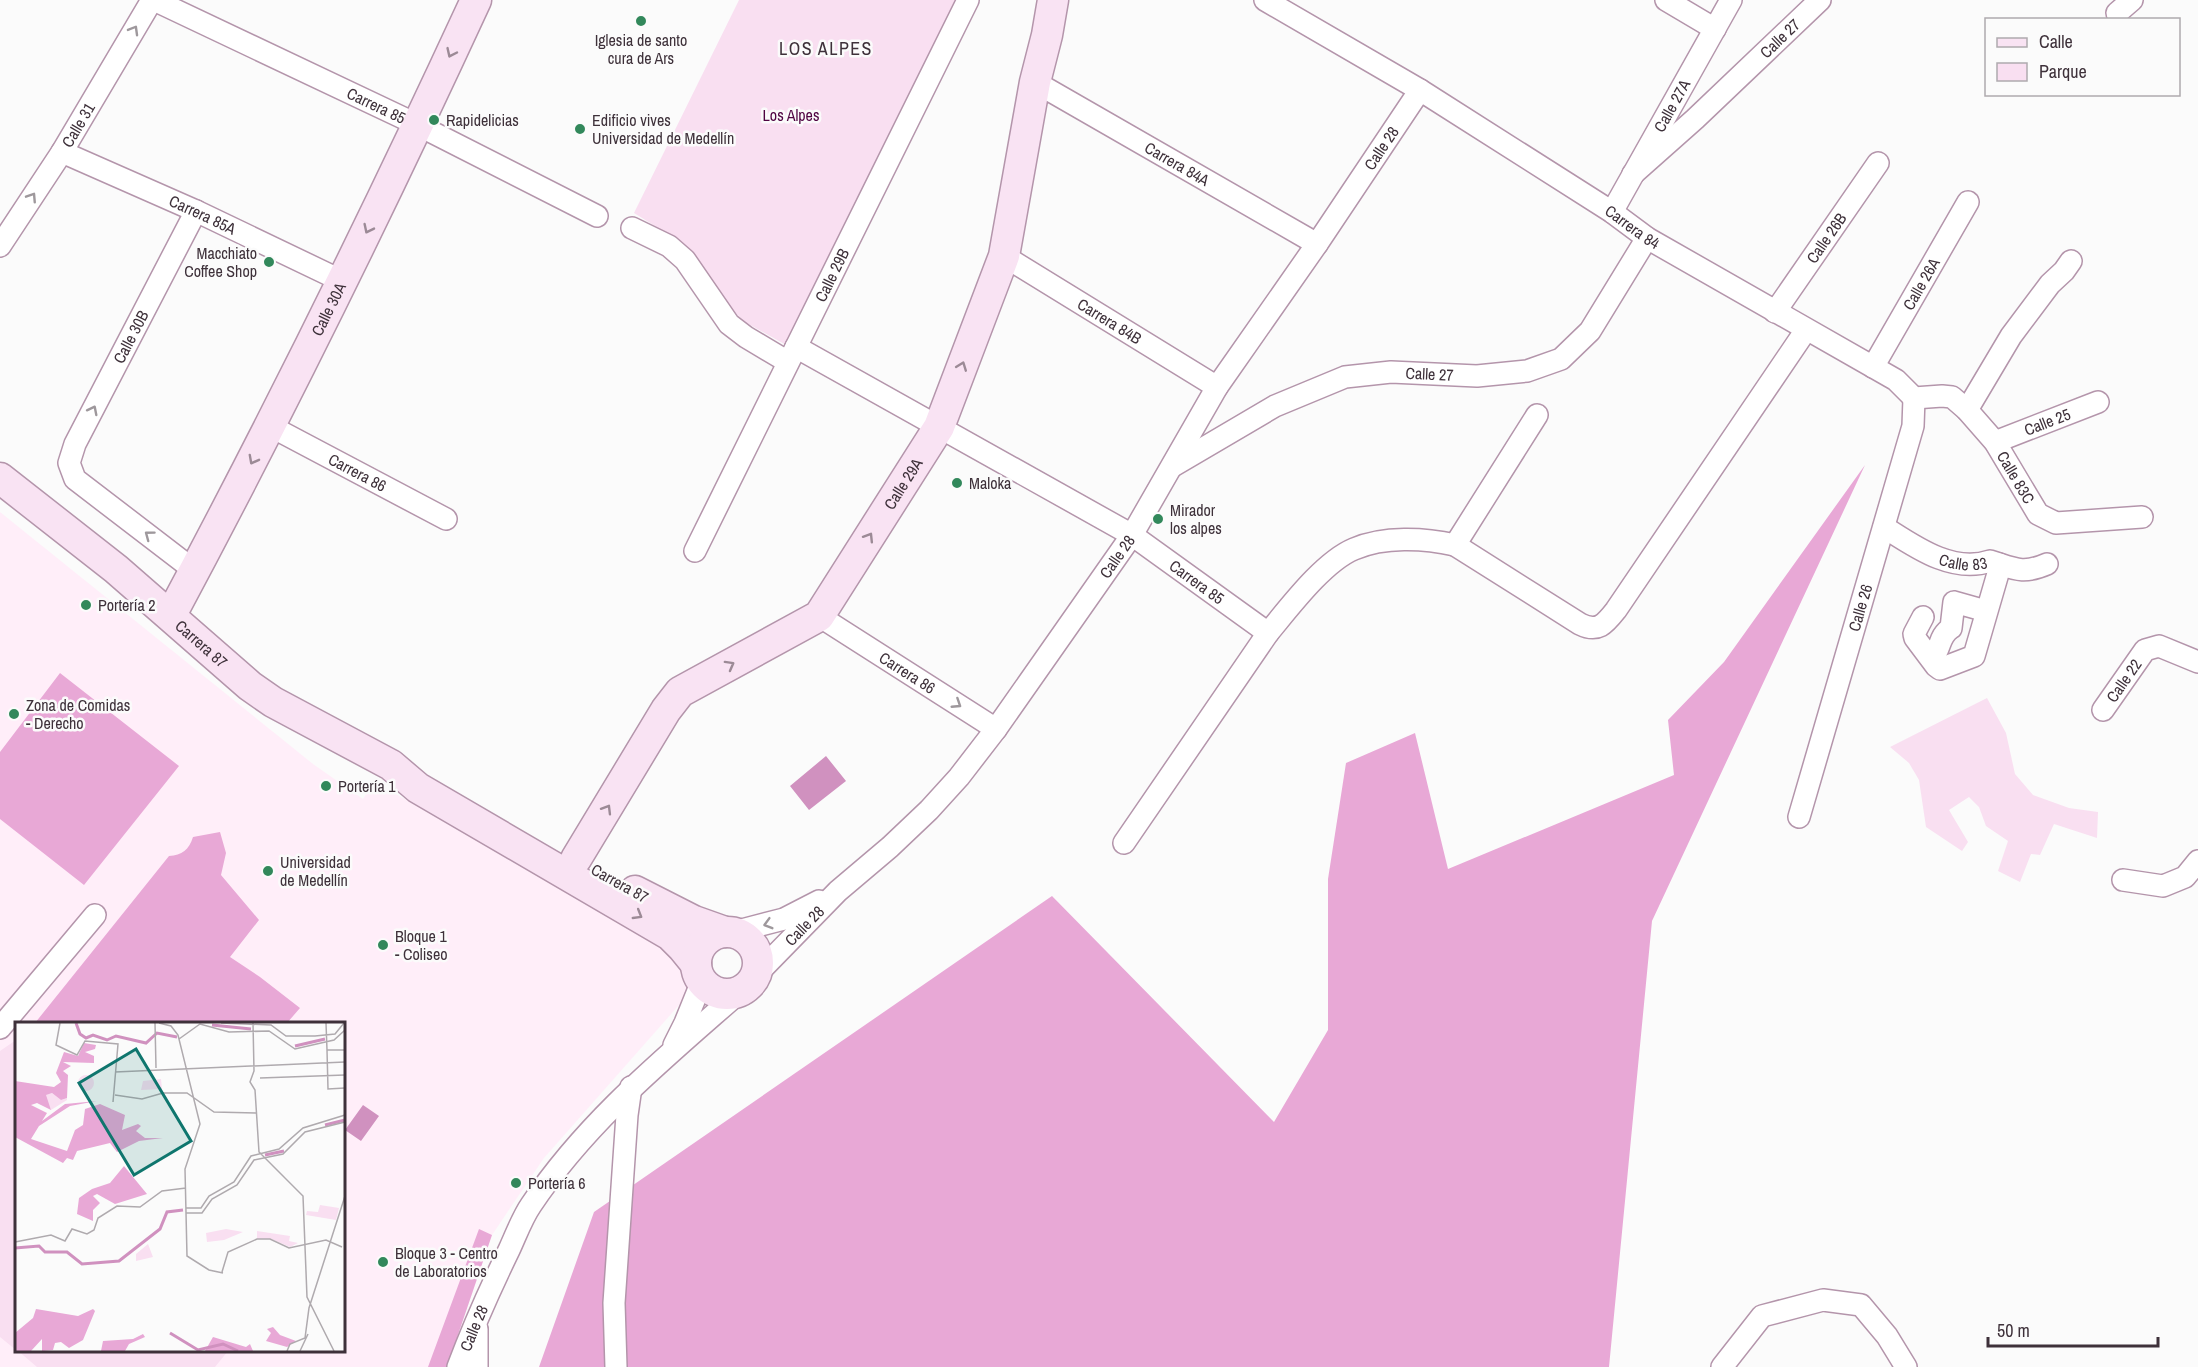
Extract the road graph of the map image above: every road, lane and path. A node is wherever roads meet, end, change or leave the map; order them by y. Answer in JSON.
{"nodes":[{"id":1,"x":153,"y":0,"type":"edge"},
{"id":2,"x":476,"y":0,"type":"edge"},
{"id":3,"x":968,"y":0,"type":"edge"},
{"id":4,"x":1053,"y":0,"type":"edge"},
{"id":5,"x":1266,"y":0,"type":"edge"},
{"id":6,"x":1666,"y":0,"type":"edge"},
{"id":7,"x":1731,"y":0,"type":"edge"},
{"id":8,"x":1820,"y":0,"type":"edge"},
{"id":9,"x":1715,"y":29,"type":"junction"},
{"id":10,"x":1035,"y":82,"type":"junction"},
{"id":11,"x":1420,"y":90,"type":"junction"},
{"id":12,"x":418,"y":126,"type":"junction"},
{"id":13,"x":62,"y":152,"type":"junction"},
{"id":14,"x":1878,"y":163,"type":"dead end"},
{"id":15,"x":1633,"y":174,"type":"junction"},
{"id":16,"x":1968,"y":202,"type":"dead end"},
{"id":17,"x":196,"y":211,"type":"junction"},
{"id":18,"x":1612,"y":212,"type":"junction"},
{"id":19,"x":597,"y":216,"type":"dead end"},
{"id":20,"x":632,"y":228,"type":"dead end"},
{"id":21,"x":1647,"y":238,"type":"junction"},
{"id":22,"x":1317,"y":244,"type":"junction"},
{"id":23,"x":0,"y":246,"type":"edge"},
{"id":24,"x":1004,"y":256,"type":"junction"},
{"id":25,"x":2071,"y":261,"type":"dead end"},
{"id":26,"x":342,"y":281,"type":"junction"},
{"id":27,"x":1775,"y":312,"type":"junction"},
{"id":28,"x":1806,"y":330,"type":"junction"},
{"id":29,"x":792,"y":355,"type":"junction"},
{"id":30,"x":1873,"y":367,"type":"junction"},
{"id":31,"x":1217,"y":387,"type":"junction"},
{"id":32,"x":1914,"y":398,"type":"junction"},
{"id":33,"x":2098,"y":402,"type":"dead end"},
{"id":34,"x":1967,"y":410,"type":"junction"},
{"id":35,"x":1537,"y":415,"type":"dead end"},
{"id":36,"x":270,"y":426,"type":"junction"},
{"id":37,"x":939,"y":427,"type":"junction"},
{"id":38,"x":1995,"y":442,"type":"junction"},
{"id":39,"x":1170,"y":468,"type":"junction"},
{"id":40,"x":0,"y":478,"type":"edge"},
{"id":41,"x":2142,"y":517,"type":"dead end"},
{"id":42,"x":446,"y":519,"type":"dead end"},
{"id":43,"x":1884,"y":527,"type":"junction"},
{"id":44,"x":1132,"y":535,"type":"junction"},
{"id":45,"x":1455,"y":545,"type":"junction"},
{"id":46,"x":694,"y":551,"type":"dead end"},
{"id":47,"x":1999,"y":564,"type":"junction"},
{"id":48,"x":2047,"y":564,"type":"dead end"},
{"id":49,"x":195,"y":571,"type":"junction"},
{"id":50,"x":1986,"y":611,"type":"junction"},
{"id":51,"x":171,"y":615,"type":"junction"},
{"id":52,"x":819,"y":616,"type":"junction"},
{"id":53,"x":1923,"y":617,"type":"dead end"},
{"id":54,"x":1951,"y":627,"type":"junction"},
{"id":55,"x":1980,"y":632,"type":"junction"},
{"id":56,"x":1268,"y":633,"type":"junction"},
{"id":57,"x":1931,"y":657,"type":"junction"},
{"id":58,"x":2198,"y":662,"type":"edge"},
{"id":59,"x":2103,"y":710,"type":"dead end"},
{"id":60,"x":996,"y":729,"type":"junction"},
{"id":61,"x":391,"y":765,"type":"junction"},
{"id":62,"x":1799,"y":817,"type":"dead end"},
{"id":63,"x":1124,"y":843,"type":"dead end"},
{"id":64,"x":576,"y":859,"type":"junction"},
{"id":65,"x":2198,"y":861,"type":"edge"},
{"id":66,"x":2123,"y":880,"type":"dead end"},
{"id":67,"x":838,"y":891,"type":"junction"},
{"id":68,"x":95,"y":915,"type":"dead end"},
{"id":69,"x":729,"y":932,"type":"junction"},
{"id":70,"x":699,"y":973,"type":"junction"},
{"id":71,"x":749,"y":983,"type":"junction"},
{"id":72,"x":0,"y":1028,"type":"edge"},
{"id":73,"x":665,"y":1058,"type":"junction"},
{"id":74,"x":631,"y":1087,"type":"junction"},
{"id":75,"x":477,"y":1316,"type":"junction"},
{"id":76,"x":458,"y":1367,"type":"edge"},
{"id":77,"x":477,"y":1367,"type":"edge"},
{"id":78,"x":616,"y":1367,"type":"edge"},
{"id":79,"x":1722,"y":1367,"type":"edge"},
{"id":80,"x":1906,"y":1367,"type":"edge"}],
"edges":[{"from":1,"to":12,"type":"street","name":"Carrera 85"},
{"from":13,"to":1,"type":"street","name":"Calle 31","one_way":true},
{"from":2,"to":12,"type":"street","name":"Calle 30A","one_way":true},
{"from":3,"to":29,"type":"street","name":"Calle 29B"},
{"from":4,"to":10,"type":"street","name":"Calle 29A"},
{"from":5,"to":11,"type":"street","name":"Carrera 84"},
{"from":6,"to":9,"type":"street"},
{"from":7,"to":9,"type":"street","name":"Calle 27A"},
{"from":8,"to":15,"type":"street","name":"Calle 27"},
{"from":9,"to":15,"type":"street","name":"Calle 27A"},
{"from":10,"to":22,"type":"street","name":"Carrera 84A"},
{"from":10,"to":24,"type":"street","name":"Calle 29A"},
{"from":11,"to":18,"type":"street","name":"Carrera 84"},
{"from":11,"to":22,"type":"street","name":"Calle 28"},
{"from":12,"to":19,"type":"street","name":"Carrera 85"},
{"from":12,"to":26,"type":"street","name":"Calle 30A","one_way":true},
{"from":13,"to":17,"type":"street","name":"Carrera 85A"},
{"from":23,"to":13,"type":"street","name":"Calle 31","one_way":true},
{"from":14,"to":27,"type":"street","name":"Calle 26B"},
{"from":15,"to":18,"type":"street","name":"Calle 27A"},
{"from":16,"to":30,"type":"street","name":"Calle 26A"},
{"from":17,"to":26,"type":"street","name":"Carrera 85A"},
{"from":49,"to":17,"type":"street","name":"Calle 30B","one_way":true},
{"from":18,"to":21,"type":"street","name":"Carrera 84"},
{"from":20,"to":29,"type":"street","name":"Carrera 85"},
{"from":21,"to":27,"type":"street","name":"Carrera 84"},
{"from":21,"to":39,"type":"street","name":"Calle 27"},
{"from":22,"to":31,"type":"street","name":"Calle 28"},
{"from":24,"to":31,"type":"street","name":"Carrera 84B"},
{"from":37,"to":24,"type":"street","name":"Calle 29A","one_way":true},
{"from":25,"to":34,"type":"street"},
{"from":26,"to":36,"type":"street","name":"Calle 30A"},
{"from":27,"to":28,"type":"street","name":"Carrera 84"},
{"from":28,"to":30,"type":"street","name":"Carrera 84"},
{"from":28,"to":45,"type":"street"},
{"from":29,"to":37,"type":"street","name":"Carrera 85"},
{"from":29,"to":46,"type":"street","name":"Calle 29B"},
{"from":30,"to":32,"type":"street","name":"Carrera 84"},
{"from":31,"to":39,"type":"street","name":"Calle 28"},
{"from":32,"to":34,"type":"street"},
{"from":32,"to":43,"type":"street","name":"Calle 26"},
{"from":33,"to":38,"type":"street","name":"Calle 25"},
{"from":34,"to":38,"type":"street"},
{"from":35,"to":45,"type":"street"},
{"from":36,"to":42,"type":"street","name":"Carrera 86"},
{"from":36,"to":49,"type":"street","name":"Calle 30A","one_way":true},
{"from":37,"to":44,"type":"street","name":"Carrera 85"},
{"from":52,"to":37,"type":"street","name":"Calle 29A","one_way":true},
{"from":38,"to":41,"type":"street","name":"Calle 83C"},
{"from":39,"to":44,"type":"street","name":"Calle 28"},
{"from":40,"to":51,"type":"street","name":"Carrera 87"},
{"from":43,"to":47,"type":"street","name":"Calle 83"},
{"from":43,"to":62,"type":"street","name":"Calle 26"},
{"from":44,"to":56,"type":"street","name":"Carrera 85"},
{"from":44,"to":60,"type":"street","name":"Calle 28"},
{"from":45,"to":56,"type":"street"},
{"from":47,"to":48,"type":"street","name":"Calle 83"},
{"from":47,"to":50,"type":"street"},
{"from":49,"to":51,"type":"street","name":"Calle 30A"},
{"from":50,"to":54,"type":"street"},
{"from":50,"to":55,"type":"street"},
{"from":51,"to":61,"type":"street","name":"Carrera 87"},
{"from":52,"to":60,"type":"street","name":"Carrera 86","one_way":true},
{"from":64,"to":52,"type":"street","name":"Calle 29A","one_way":true},
{"from":53,"to":57,"type":"street"},
{"from":54,"to":55,"type":"street"},
{"from":54,"to":57,"type":"street"},
{"from":55,"to":57,"type":"street"},
{"from":56,"to":63,"type":"street"},
{"from":58,"to":59,"type":"street","name":"Calle 22"},
{"from":60,"to":67,"type":"street","name":"Calle 28"},
{"from":61,"to":64,"type":"street","name":"Carrera 87"},
{"from":61,"to":70,"type":"street","name":"Carrera 87","one_way":true},
{"from":64,"to":69,"type":"street","name":"Carrera 87"},
{"from":65,"to":66,"type":"street"},
{"from":67,"to":69,"type":"street","one_way":true},
{"from":67,"to":71,"type":"street","name":"Calle 28"},
{"from":68,"to":72,"type":"street"},
{"from":69,"to":70,"type":"street"},
{"from":69,"to":71,"type":"street"},
{"from":70,"to":71,"type":"street"},
{"from":70,"to":73,"type":"street"},
{"from":71,"to":73,"type":"street","name":"Calle 28"},
{"from":73,"to":74,"type":"street","name":"Calle 28"},
{"from":74,"to":75,"type":"street","name":"Calle 28"},
{"from":74,"to":78,"type":"street"},
{"from":75,"to":76,"type":"street","name":"Calle 28"},
{"from":75,"to":77,"type":"street"},
{"from":79,"to":80,"type":"street"}]}
